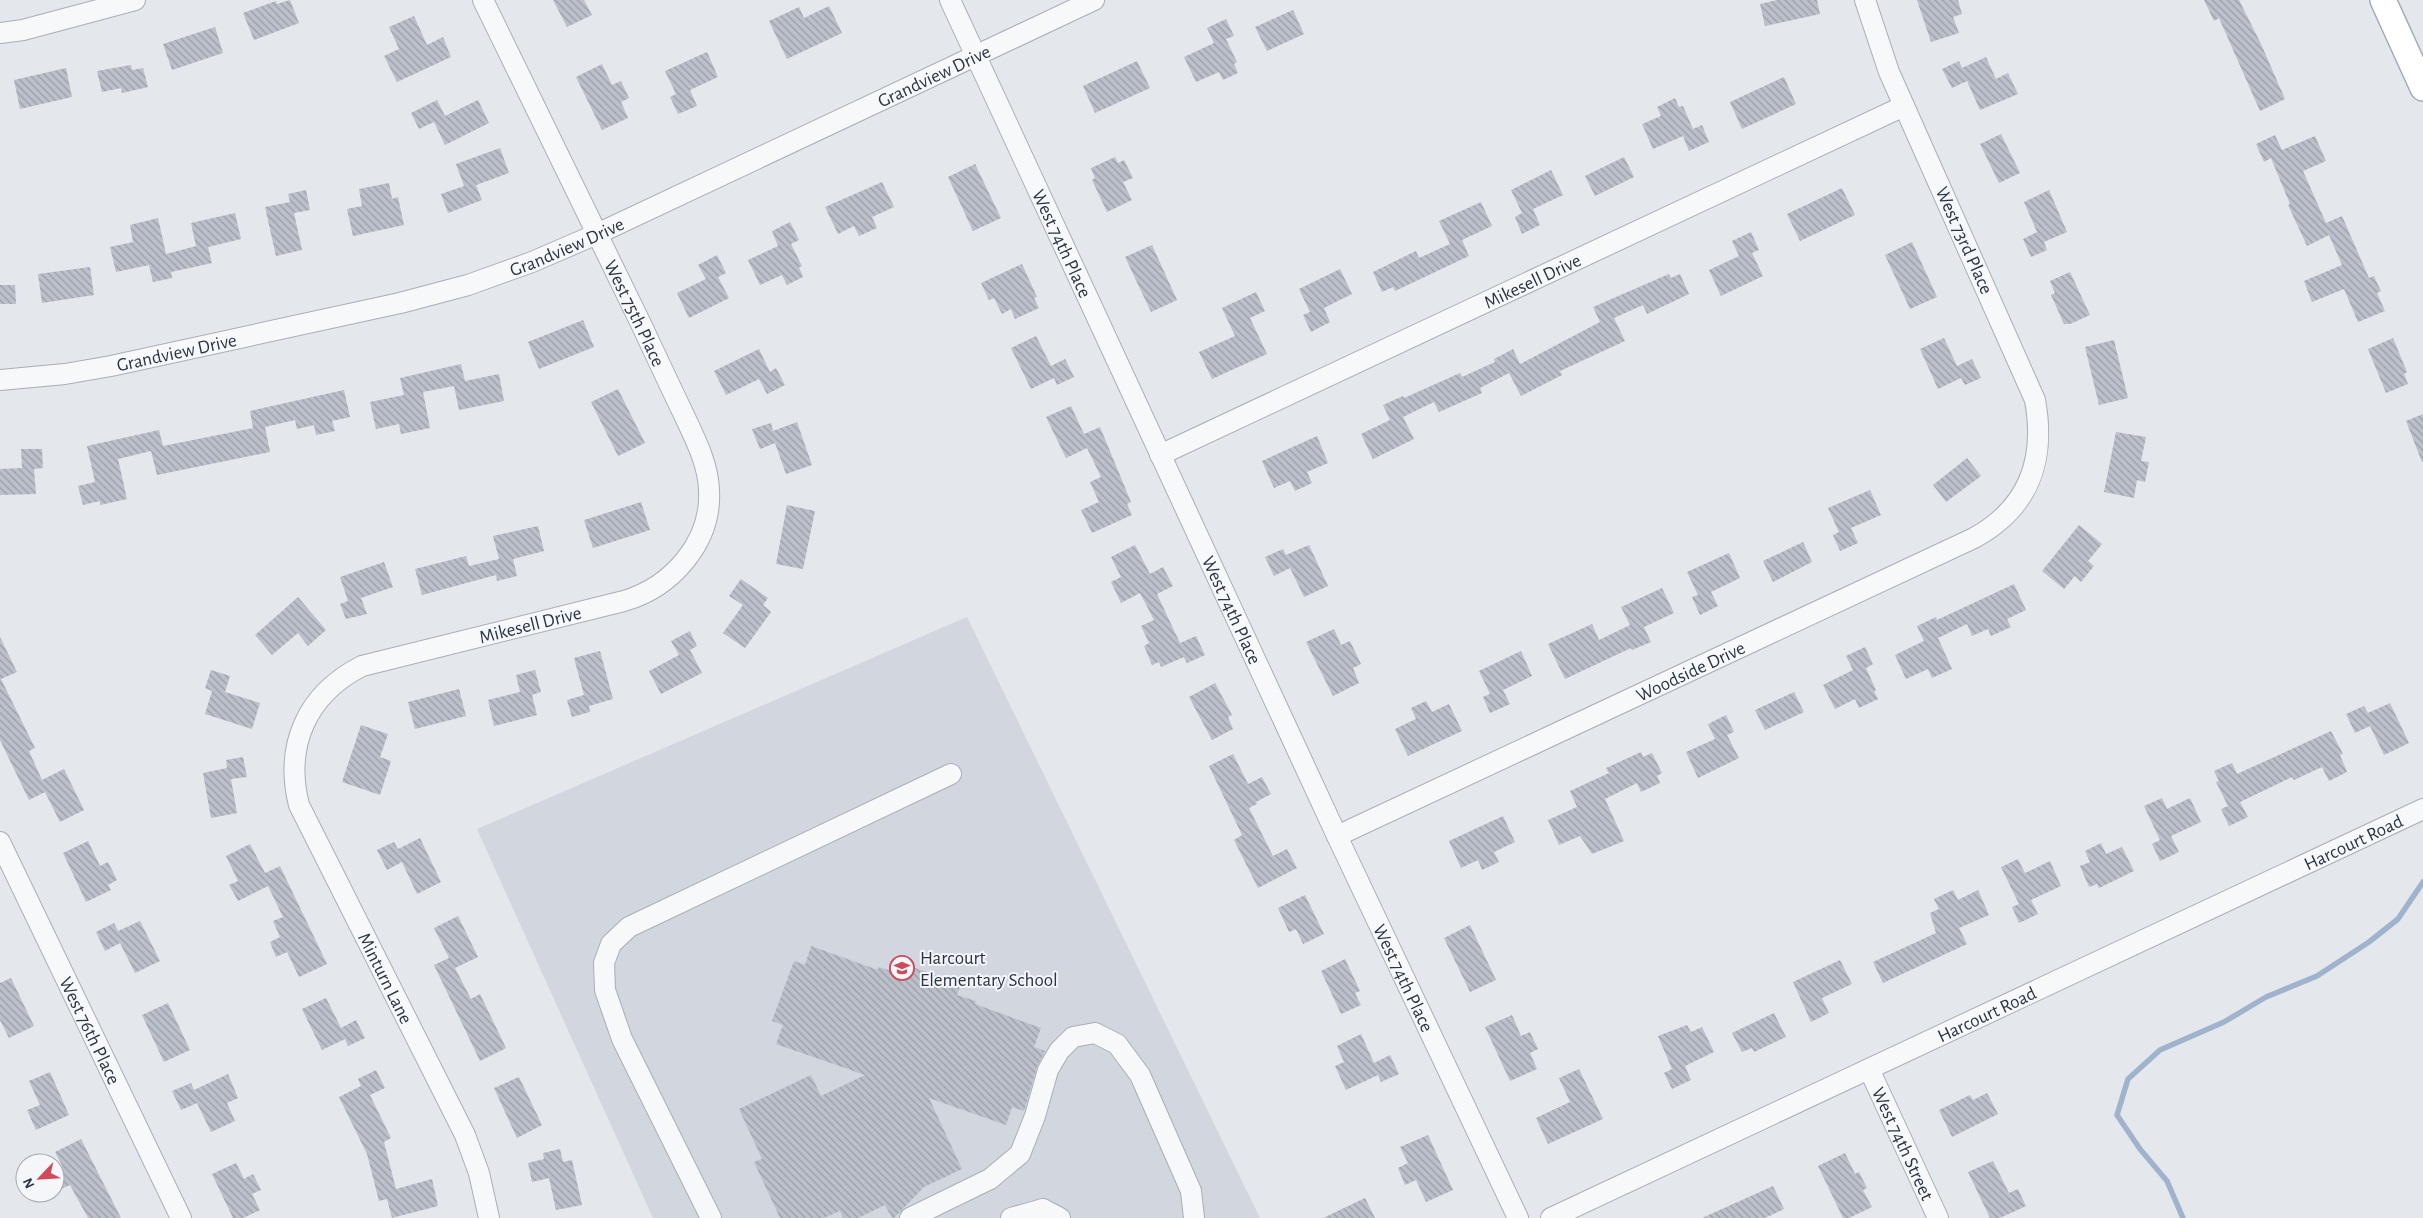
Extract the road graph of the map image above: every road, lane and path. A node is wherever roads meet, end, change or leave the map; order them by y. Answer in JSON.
{"nodes":[{"id":1,"x":135,"y":0,"type":"edge"},
{"id":2,"x":483,"y":0,"type":"edge"},
{"id":3,"x":950,"y":0,"type":"edge"},
{"id":4,"x":1094,"y":0,"type":"edge"},
{"id":5,"x":1865,"y":0,"type":"edge"},
{"id":6,"x":2383,"y":0,"type":"edge"},
{"id":7,"x":0,"y":33,"type":"edge"},
{"id":8,"x":976,"y":55,"type":"junction"},
{"id":9,"x":2423,"y":88,"type":"edge"},
{"id":10,"x":1904,"y":106,"type":"junction"},
{"id":11,"x":597,"y":234,"type":"junction"},
{"id":12,"x":0,"y":380,"type":"edge"},
{"id":13,"x":1160,"y":455,"type":"junction"},
{"id":14,"x":705,"y":464,"type":"joint"},
{"id":15,"x":2029,"y":485,"type":"joint"},
{"id":16,"x":298,"y":739,"type":"joint"},
{"id":17,"x":950,"y":774,"type":"dead end"},
{"id":18,"x":2423,"y":809,"type":"edge"},
{"id":19,"x":1337,"y":836,"type":"junction"},
{"id":20,"x":0,"y":842,"type":"edge"},
{"id":21,"x":1869,"y":1068,"type":"junction"},
{"id":22,"x":181,"y":1218,"type":"edge"},
{"id":23,"x":489,"y":1218,"type":"edge"},
{"id":24,"x":711,"y":1218,"type":"edge"},
{"id":25,"x":910,"y":1218,"type":"edge"},
{"id":26,"x":1011,"y":1218,"type":"edge"},
{"id":27,"x":1060,"y":1218,"type":"edge"},
{"id":28,"x":1194,"y":1218,"type":"edge"},
{"id":29,"x":1518,"y":1218,"type":"edge"},
{"id":30,"x":1551,"y":1218,"type":"edge"},
{"id":31,"x":1938,"y":1218,"type":"edge"}],
"edges":[{"from":1,"to":7,"type":"street"},
{"from":2,"to":11,"type":"street","name":"West 75th Place"},
{"from":3,"to":8,"type":"street","name":"West 74th Place"},
{"from":4,"to":8,"type":"street","name":"Grandview Drive"},
{"from":5,"to":10,"type":"street","name":"West 73rd Place"},
{"from":6,"to":9,"type":"main road"},
{"from":8,"to":11,"type":"street","name":"Grandview Drive"},
{"from":8,"to":13,"type":"street","name":"West 74th Place"},
{"from":10,"to":13,"type":"street","name":"Mikesell Drive"},
{"from":10,"to":15,"type":"street","name":"West 73rd Place"},
{"from":11,"to":12,"type":"street","name":"Grandview Drive"},
{"from":11,"to":14,"type":"street","name":"West 75th Place"},
{"from":13,"to":19,"type":"street","name":"West 74th Place"},
{"from":14,"to":16,"type":"street","name":"Mikesell Drive"},
{"from":15,"to":19,"type":"street","name":"Woodside Drive"},
{"from":16,"to":23,"type":"street","name":"Minturn Lane"},
{"from":17,"to":24,"type":"street"},
{"from":18,"to":21,"type":"street","name":"Harcourt Road"},
{"from":19,"to":29,"type":"street","name":"West 74th Place"},
{"from":20,"to":22,"type":"street","name":"West 76th Place"},
{"from":21,"to":30,"type":"street","name":"Harcourt Road"},
{"from":21,"to":31,"type":"street","name":"West 74th Street"},
{"from":25,"to":28,"type":"street"},
{"from":26,"to":27,"type":"street"}]}
